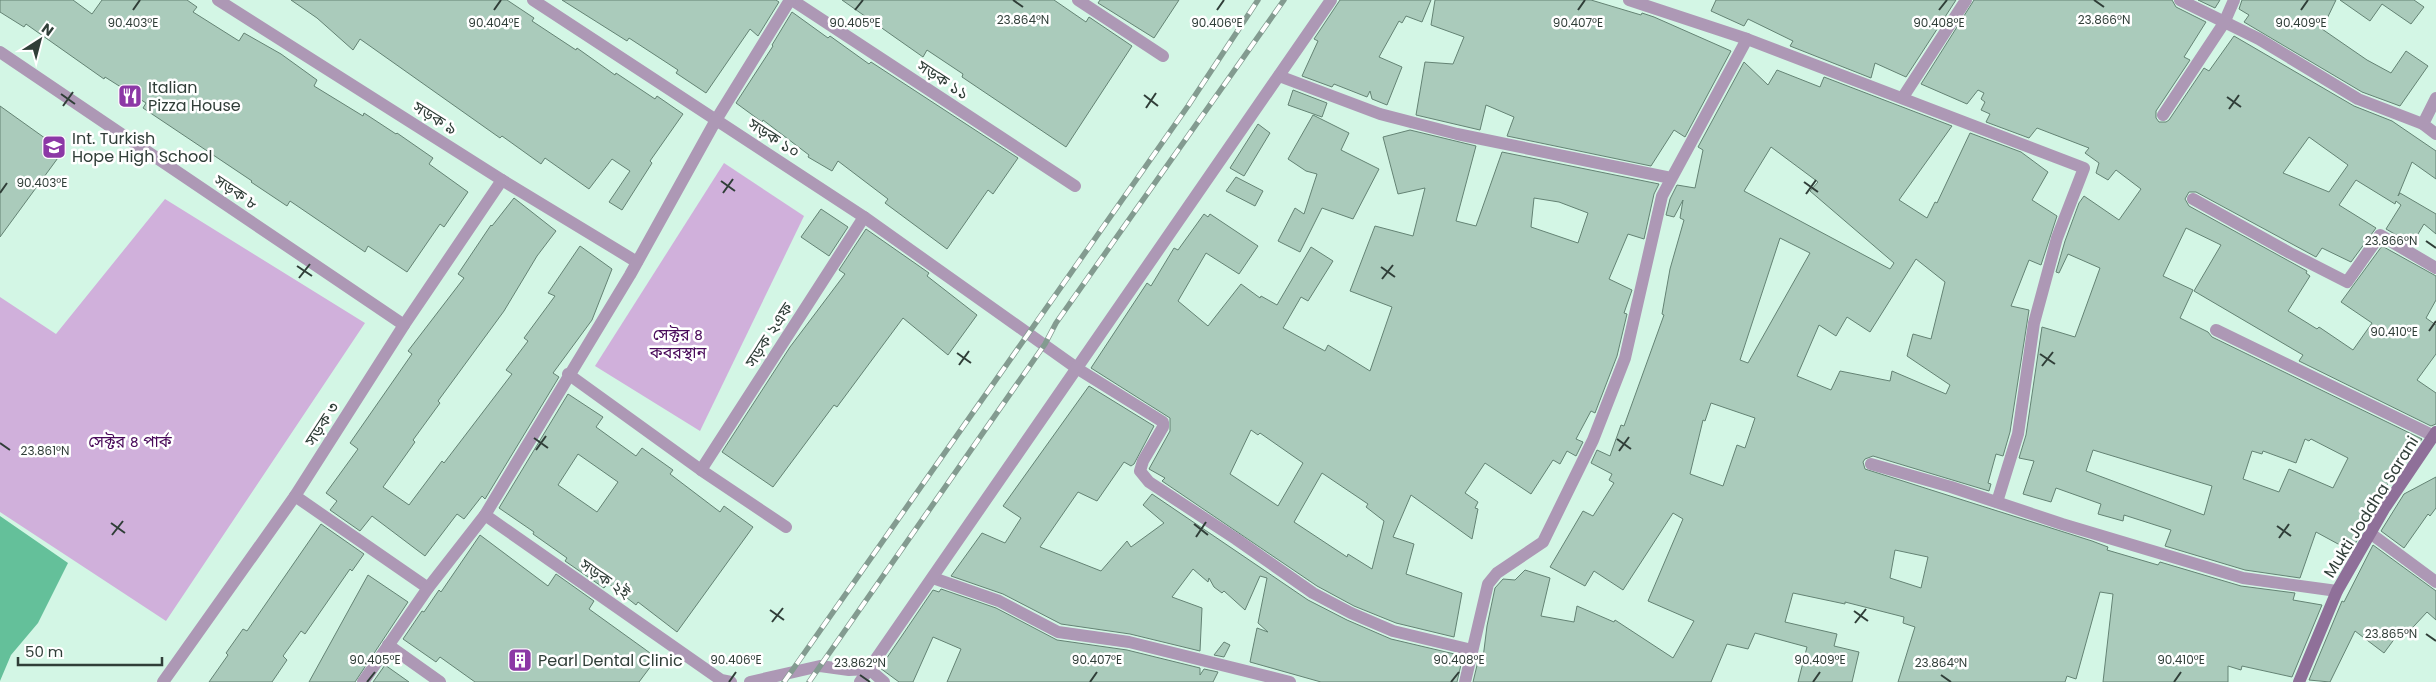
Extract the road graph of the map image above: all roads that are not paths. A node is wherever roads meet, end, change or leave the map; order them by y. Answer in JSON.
{"nodes":[{"id":1,"x":218,"y":0,"type":"edge"},
{"id":2,"x":533,"y":0,"type":"edge"},
{"id":3,"x":791,"y":0,"type":"edge"},
{"id":4,"x":1078,"y":0,"type":"edge"},
{"id":5,"x":1331,"y":0,"type":"edge"},
{"id":6,"x":1629,"y":0,"type":"edge"},
{"id":7,"x":1966,"y":0,"type":"edge"},
{"id":8,"x":2180,"y":0,"type":"edge"},
{"id":9,"x":2234,"y":0,"type":"edge"},
{"id":10,"x":2224,"y":23,"type":"junction"},
{"id":11,"x":1747,"y":39,"type":"junction"},
{"id":12,"x":0,"y":52,"type":"edge"},
{"id":13,"x":1163,"y":56,"type":"dead end"},
{"id":14,"x":1280,"y":76,"type":"junction"},
{"id":15,"x":1903,"y":97,"type":"junction"},
{"id":16,"x":2436,"y":98,"type":"edge"},
{"id":17,"x":2163,"y":115,"type":"dead end"},
{"id":18,"x":716,"y":120,"type":"junction"},
{"id":19,"x":2423,"y":124,"type":"junction"},
{"id":20,"x":2436,"y":134,"type":"edge"},
{"id":21,"x":1671,"y":178,"type":"junction"},
{"id":22,"x":502,"y":180,"type":"junction"},
{"id":23,"x":1075,"y":186,"type":"dead end"},
{"id":24,"x":2193,"y":199,"type":"dead end"},
{"id":25,"x":864,"y":217,"type":"junction"},
{"id":26,"x":637,"y":262,"type":"junction"},
{"id":27,"x":2436,"y":268,"type":"edge"},
{"id":28,"x":404,"y":326,"type":"junction"},
{"id":29,"x":2216,"y":330,"type":"dead end"},
{"id":30,"x":1078,"y":369,"type":"junction"},
{"id":31,"x":568,"y":374,"type":"junction"},
{"id":32,"x":2435,"y":434,"type":"edge"},
{"id":33,"x":1871,"y":464,"type":"dead end"},
{"id":34,"x":701,"y":470,"type":"junction"},
{"id":35,"x":295,"y":496,"type":"junction"},
{"id":36,"x":1997,"y":502,"type":"junction"},
{"id":37,"x":485,"y":515,"type":"junction"},
{"id":38,"x":786,"y":526,"type":"dead end"},
{"id":39,"x":2370,"y":533,"type":"junction"},
{"id":40,"x":933,"y":578,"type":"junction"},
{"id":41,"x":2436,"y":582,"type":"edge"},
{"id":42,"x":428,"y":588,"type":"junction"},
{"id":43,"x":2337,"y":592,"type":"junction"},
{"id":44,"x":388,"y":646,"type":"junction"},
{"id":45,"x":1472,"y":650,"type":"junction"},
{"id":46,"x":869,"y":669,"type":"junction"},
{"id":47,"x":163,"y":682,"type":"edge"},
{"id":48,"x":363,"y":682,"type":"edge"},
{"id":49,"x":440,"y":682,"type":"edge"},
{"id":50,"x":731,"y":682,"type":"edge"},
{"id":51,"x":750,"y":682,"type":"edge"},
{"id":52,"x":860,"y":682,"type":"edge"},
{"id":53,"x":884,"y":682,"type":"edge"},
{"id":54,"x":1290,"y":682,"type":"edge"},
{"id":55,"x":1465,"y":682,"type":"edge"},
{"id":56,"x":2299,"y":682,"type":"edge"}],
"edges":[{"from":1,"to":22,"type":"street","name":"সড়ক ৯"},
{"from":2,"to":18,"type":"street","name":"সড়ক ১০"},
{"from":3,"to":18,"type":"street"},
{"from":3,"to":23,"type":"street","name":"সড়ক ১১"},
{"from":4,"to":13,"type":"street"},
{"from":5,"to":14,"type":"street"},
{"from":6,"to":11,"type":"street"},
{"from":7,"to":15,"type":"street"},
{"from":8,"to":10,"type":"street"},
{"from":9,"to":10,"type":"street"},
{"from":10,"to":17,"type":"street"},
{"from":10,"to":19,"type":"street"},
{"from":11,"to":15,"type":"street"},
{"from":11,"to":21,"type":"street"},
{"from":12,"to":28,"type":"street","name":"সড়ক ৮"},
{"from":14,"to":21,"type":"street"},
{"from":14,"to":30,"type":"street"},
{"from":15,"to":36,"type":"street"},
{"from":16,"to":19,"type":"street"},
{"from":18,"to":25,"type":"street","name":"সড়ক ১০"},
{"from":18,"to":26,"type":"street"},
{"from":19,"to":20,"type":"street"},
{"from":21,"to":45,"type":"street"},
{"from":22,"to":26,"type":"street","name":"সড়ক ৯"},
{"from":22,"to":28,"type":"street","name":"সড়ক ৩"},
{"from":24,"to":27,"type":"street"},
{"from":25,"to":30,"type":"street","name":"সড়ক ১০"},
{"from":25,"to":34,"type":"street","name":"সড়ক ২এফ"},
{"from":26,"to":31,"type":"street"},
{"from":28,"to":35,"type":"street","name":"সড়ক ৩"},
{"from":29,"to":32,"type":"street"},
{"from":30,"to":40,"type":"street"},
{"from":30,"to":45,"type":"street","name":"সড়ক ১০"},
{"from":31,"to":34,"type":"street"},
{"from":31,"to":37,"type":"street"},
{"from":32,"to":39,"type":"street","name":"Mukti Joddha Sarani"},
{"from":33,"to":36,"type":"street"},
{"from":34,"to":38,"type":"street"},
{"from":35,"to":42,"type":"street"},
{"from":35,"to":47,"type":"street","name":"সড়ক ৩"},
{"from":36,"to":43,"type":"street"},
{"from":37,"to":42,"type":"street"},
{"from":37,"to":50,"type":"street","name":"সড়ক ২ই"},
{"from":39,"to":41,"type":"street"},
{"from":39,"to":43,"type":"street","name":"Mukti Joddha Sarani"},
{"from":40,"to":46,"type":"street"},
{"from":40,"to":54,"type":"street"},
{"from":42,"to":44,"type":"street"},
{"from":43,"to":56,"type":"street","name":"Mukti Joddha Sarani"},
{"from":44,"to":48,"type":"street"},
{"from":44,"to":49,"type":"street"},
{"from":45,"to":55,"type":"street"},
{"from":46,"to":51,"type":"street"},
{"from":46,"to":52,"type":"street"},
{"from":46,"to":53,"type":"street"}]}
